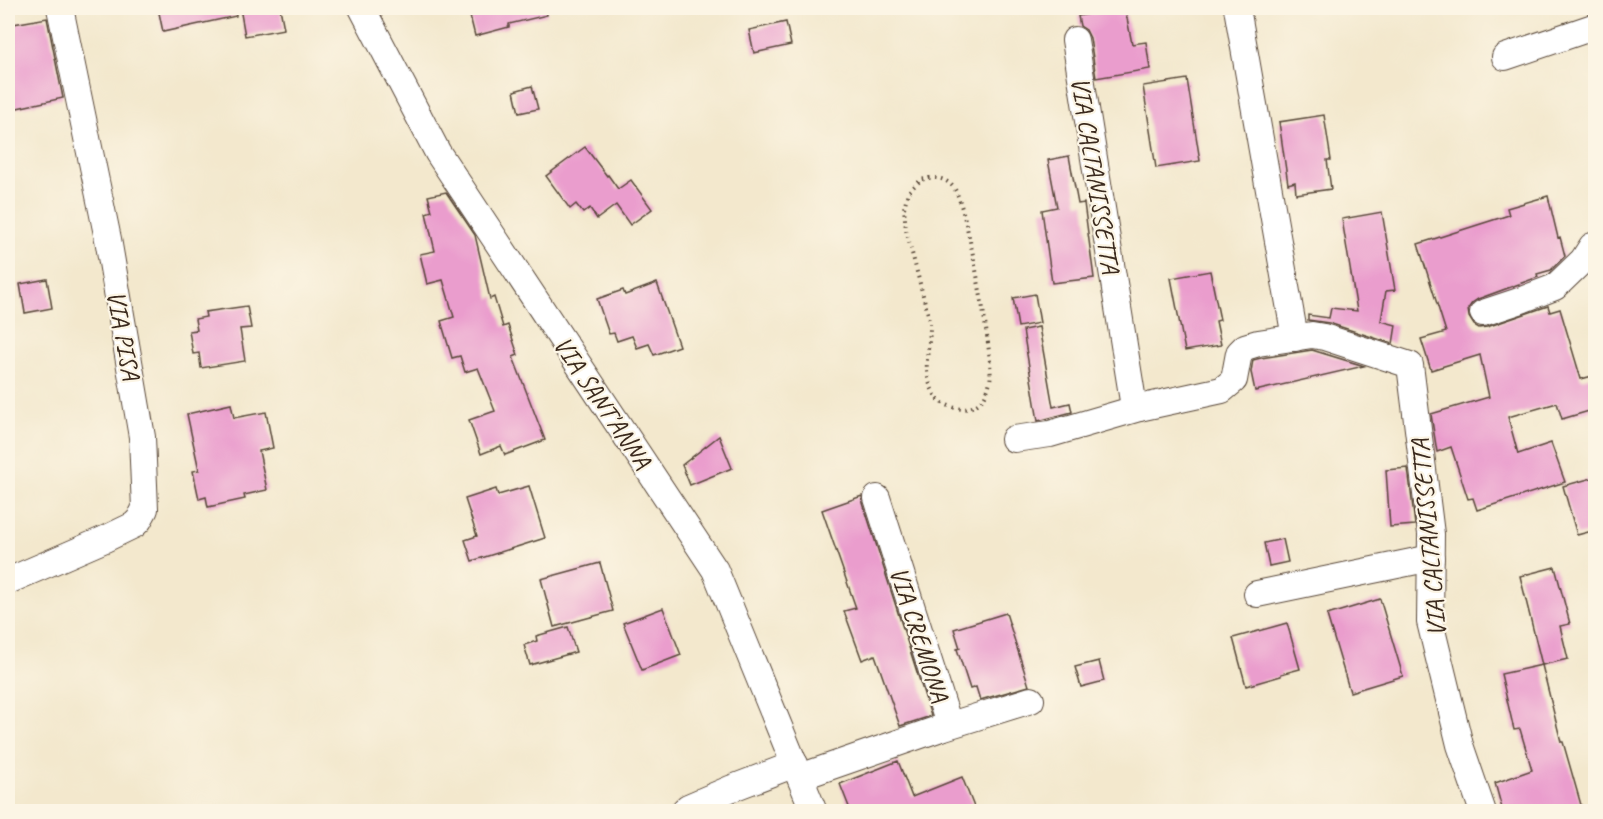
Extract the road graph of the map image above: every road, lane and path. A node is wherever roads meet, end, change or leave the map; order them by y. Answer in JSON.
{"nodes":[{"id":1,"x":60,"y":8,"type":"edge"},
{"id":2,"x":362,"y":8,"type":"edge"},
{"id":3,"x":1237,"y":8,"type":"edge"},
{"id":4,"x":1596,"y":26,"type":"edge"},
{"id":5,"x":1075,"y":40,"type":"dead end"},
{"id":6,"x":1505,"y":57,"type":"dead end"},
{"id":7,"x":1596,"y":245,"type":"edge"},
{"id":8,"x":982,"y":308,"type":"joint"},
{"id":9,"x":1483,"y":313,"type":"dead end"},
{"id":10,"x":1295,"y":338,"type":"junction"},
{"id":11,"x":1139,"y":408,"type":"junction"},
{"id":12,"x":1014,"y":439,"type":"dead end"},
{"id":13,"x":877,"y":498,"type":"dead end"},
{"id":14,"x":1431,"y":558,"type":"junction"},
{"id":15,"x":8,"y":581,"type":"edge"},
{"id":16,"x":1257,"y":594,"type":"dead end"},
{"id":17,"x":1031,"y":700,"type":"dead end"},
{"id":18,"x":941,"y":728,"type":"junction"},
{"id":19,"x":797,"y":771,"type":"junction"},
{"id":20,"x":683,"y":812,"type":"edge"},
{"id":21,"x":814,"y":812,"type":"edge"},
{"id":22,"x":1483,"y":812,"type":"edge"}],
"edges":[{"from":1,"to":15,"type":"street","name":"VIA PISA"},
{"from":2,"to":19,"type":"street","name":"VIA SANT'ANNA"},
{"from":3,"to":10,"type":"street"},
{"from":4,"to":6,"type":"street"},
{"from":5,"to":11,"type":"street","name":"VIA CALTANISSETTA"},
{"from":7,"to":9,"type":"street"},
{"from":8,"to":8,"type":"path"},
{"from":10,"to":11,"type":"street","name":"VIA CALTANISSETTA"},
{"from":10,"to":14,"type":"street","name":"VIA CALTANISSETTA"},
{"from":11,"to":12,"type":"street"},
{"from":13,"to":18,"type":"street","name":"VIA CREMONA"},
{"from":14,"to":16,"type":"street"},
{"from":14,"to":22,"type":"street","name":"VIA CALTANISSETTA"},
{"from":17,"to":18,"type":"street"},
{"from":18,"to":19,"type":"street","name":"VIA CREMONA"},
{"from":19,"to":20,"type":"street","name":"VIA CREMONA"},
{"from":19,"to":21,"type":"street","name":"VIA SANT'ANNA"}]}
